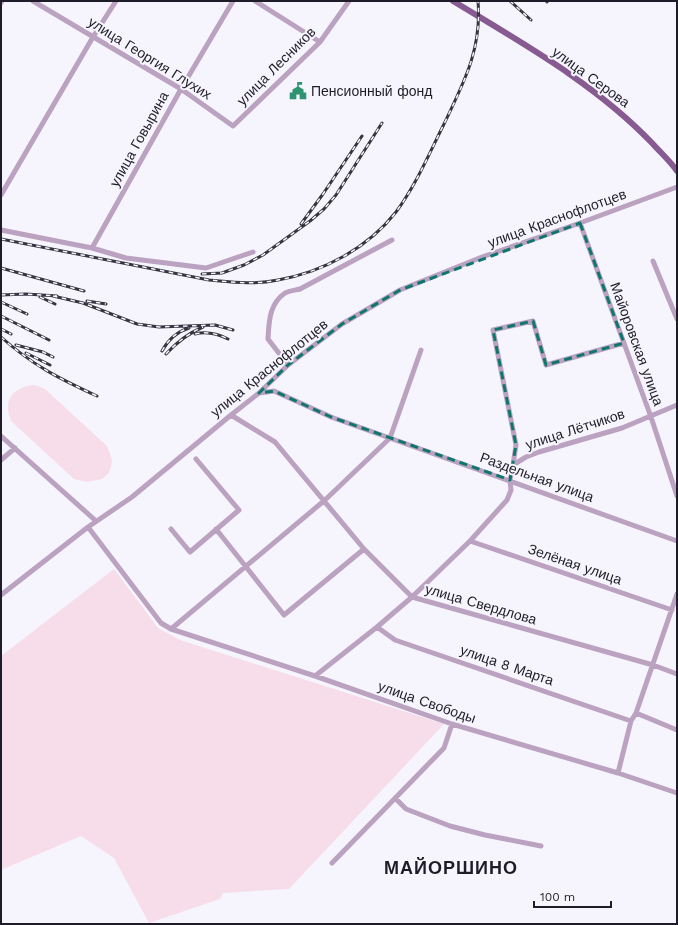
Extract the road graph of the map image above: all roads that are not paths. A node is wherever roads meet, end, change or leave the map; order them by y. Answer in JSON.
{"nodes":[{"id":1,"x":33,"y":1,"type":"edge"},
{"id":2,"x":116,"y":1,"type":"edge"},
{"id":3,"x":233,"y":1,"type":"edge"},
{"id":4,"x":255,"y":1,"type":"edge"},
{"id":5,"x":349,"y":1,"type":"edge"},
{"id":6,"x":453,"y":1,"type":"edge"},
{"id":7,"x":93,"y":37,"type":"junction"},
{"id":8,"x":320,"y":42,"type":"junction"},
{"id":9,"x":181,"y":89,"type":"junction"},
{"id":10,"x":233,"y":126,"type":"joint"},
{"id":11,"x":677,"y":171,"type":"edge"},
{"id":12,"x":677,"y":187,"type":"edge"},
{"id":13,"x":1,"y":195,"type":"edge"},
{"id":14,"x":580,"y":223,"type":"junction"},
{"id":15,"x":1,"y":230,"type":"edge"},
{"id":16,"x":392,"y":240,"type":"dead end"},
{"id":17,"x":92,"y":248,"type":"junction"},
{"id":18,"x":253,"y":252,"type":"dead end"},
{"id":19,"x":653,"y":261,"type":"dead end"},
{"id":20,"x":677,"y":319,"type":"edge"},
{"id":21,"x":624,"y":343,"type":"junction"},
{"id":22,"x":421,"y":350,"type":"dead end"},
{"id":23,"x":288,"y":365,"type":"junction"},
{"id":24,"x":259,"y":393,"type":"junction"},
{"id":25,"x":677,"y":405,"type":"edge"},
{"id":26,"x":231,"y":415,"type":"junction"},
{"id":27,"x":652,"y":417,"type":"junction"},
{"id":28,"x":1,"y":436,"type":"edge"},
{"id":29,"x":390,"y":438,"type":"junction"},
{"id":30,"x":15,"y":448,"type":"junction"},
{"id":31,"x":196,"y":459,"type":"dead end"},
{"id":32,"x":1,"y":460,"type":"edge"},
{"id":33,"x":513,"y":465,"type":"junction"},
{"id":34,"x":510,"y":480,"type":"junction"},
{"id":35,"x":677,"y":496,"type":"edge"},
{"id":36,"x":325,"y":500,"type":"junction"},
{"id":37,"x":96,"y":521,"type":"junction"},
{"id":38,"x":88,"y":527,"type":"junction"},
{"id":39,"x":171,"y":529,"type":"dead end"},
{"id":40,"x":216,"y":529,"type":"junction"},
{"id":41,"x":470,"y":541,"type":"junction"},
{"id":42,"x":677,"y":541,"type":"edge"},
{"id":43,"x":364,"y":549,"type":"junction"},
{"id":44,"x":245,"y":566,"type":"junction"},
{"id":45,"x":677,"y":594,"type":"edge"},
{"id":46,"x":1,"y":595,"type":"edge"},
{"id":47,"x":412,"y":597,"type":"junction"},
{"id":48,"x":672,"y":610,"type":"junction"},
{"id":49,"x":377,"y":627,"type":"junction"},
{"id":50,"x":171,"y":629,"type":"junction"},
{"id":51,"x":652,"y":665,"type":"junction"},
{"id":52,"x":677,"y":674,"type":"edge"},
{"id":53,"x":315,"y":676,"type":"junction"},
{"id":54,"x":636,"y":713,"type":"junction"},
{"id":55,"x":632,"y":721,"type":"junction"},
{"id":56,"x":452,"y":724,"type":"junction"},
{"id":57,"x":677,"y":730,"type":"edge"},
{"id":58,"x":618,"y":773,"type":"junction"},
{"id":59,"x":677,"y":793,"type":"edge"},
{"id":60,"x":395,"y":798,"type":"junction"},
{"id":61,"x":541,"y":846,"type":"dead end"},
{"id":62,"x":332,"y":863,"type":"dead end"}],
"edges":[{"from":1,"to":7,"type":"street","name":"улица Георгия Глухих"},
{"from":2,"to":7,"type":"street"},
{"from":3,"to":9,"type":"street","name":"улица Говырина"},
{"from":4,"to":8,"type":"street"},
{"from":5,"to":8,"type":"street","name":"улица Лесников"},
{"from":6,"to":11,"type":"main road","name":"улица Серова"},
{"from":7,"to":9,"type":"street","name":"улица Георгия Глухих"},
{"from":7,"to":13,"type":"street"},
{"from":8,"to":10,"type":"street","name":"улица Лесников"},
{"from":9,"to":10,"type":"street","name":"улица Георгия Глухих"},
{"from":9,"to":17,"type":"street","name":"улица Говырина"},
{"from":12,"to":14,"type":"street","name":"улица Краснофлотцев"},
{"from":14,"to":21,"type":"street","name":"Майоровская улица"},
{"from":14,"to":23,"type":"street","name":"улица Краснофлотцев"},
{"from":15,"to":17,"type":"street"},
{"from":16,"to":23,"type":"street"},
{"from":17,"to":18,"type":"street"},
{"from":19,"to":20,"type":"street"},
{"from":21,"to":27,"type":"street","name":"Майоровская улица"},
{"from":21,"to":33,"type":"street"},
{"from":22,"to":29,"type":"street"},
{"from":23,"to":24,"type":"street","name":"улица Краснофлотцев"},
{"from":24,"to":26,"type":"street","name":"улица Краснофлотцев"},
{"from":24,"to":29,"type":"street","name":"Раздельная улица"},
{"from":25,"to":27,"type":"street","name":"улица Лётчиков"},
{"from":26,"to":36,"type":"street","name":"улица Свердлова"},
{"from":26,"to":37,"type":"street","name":"улица Краснофлотцев"},
{"from":27,"to":33,"type":"street","name":"улица Лётчиков"},
{"from":27,"to":35,"type":"street","name":"Майоровская улица"},
{"from":28,"to":30,"type":"street"},
{"from":29,"to":34,"type":"street","name":"Раздельная улица"},
{"from":29,"to":36,"type":"street"},
{"from":30,"to":32,"type":"street"},
{"from":30,"to":37,"type":"street"},
{"from":31,"to":40,"type":"street"},
{"from":33,"to":34,"type":"street","name":"улица Лётчиков"},
{"from":34,"to":41,"type":"street","name":"улица Лётчиков"},
{"from":34,"to":42,"type":"street","name":"Раздельная улица"},
{"from":36,"to":43,"type":"street","name":"улица Свердлова"},
{"from":36,"to":44,"type":"street"},
{"from":37,"to":38,"type":"street","name":"улица Краснофлотцев"},
{"from":38,"to":46,"type":"street","name":"улица Краснофлотцев"},
{"from":38,"to":50,"type":"street"},
{"from":39,"to":40,"type":"street"},
{"from":40,"to":44,"type":"street"},
{"from":41,"to":47,"type":"street","name":"улица Лётчиков"},
{"from":41,"to":48,"type":"street","name":"Зелёная улица"},
{"from":43,"to":44,"type":"street"},
{"from":43,"to":47,"type":"street","name":"улица Свердлова"},
{"from":44,"to":50,"type":"street"},
{"from":45,"to":48,"type":"street"},
{"from":47,"to":49,"type":"street","name":"улица Лётчиков"},
{"from":47,"to":51,"type":"street","name":"улица Свердлова"},
{"from":48,"to":51,"type":"street"},
{"from":49,"to":53,"type":"street","name":"улица Лётчиков"},
{"from":49,"to":55,"type":"street","name":"улица 8 Марта"},
{"from":50,"to":53,"type":"street","name":"улица Свободы"},
{"from":51,"to":52,"type":"street","name":"улица Свердлова"},
{"from":51,"to":54,"type":"street"},
{"from":53,"to":56,"type":"street","name":"улица Свободы"},
{"from":54,"to":55,"type":"street"},
{"from":54,"to":57,"type":"street"},
{"from":55,"to":58,"type":"street"},
{"from":56,"to":58,"type":"street","name":"улица Свободы"},
{"from":56,"to":60,"type":"street"},
{"from":58,"to":59,"type":"street","name":"улица Свободы"},
{"from":60,"to":61,"type":"street"},
{"from":60,"to":62,"type":"street"}]}
